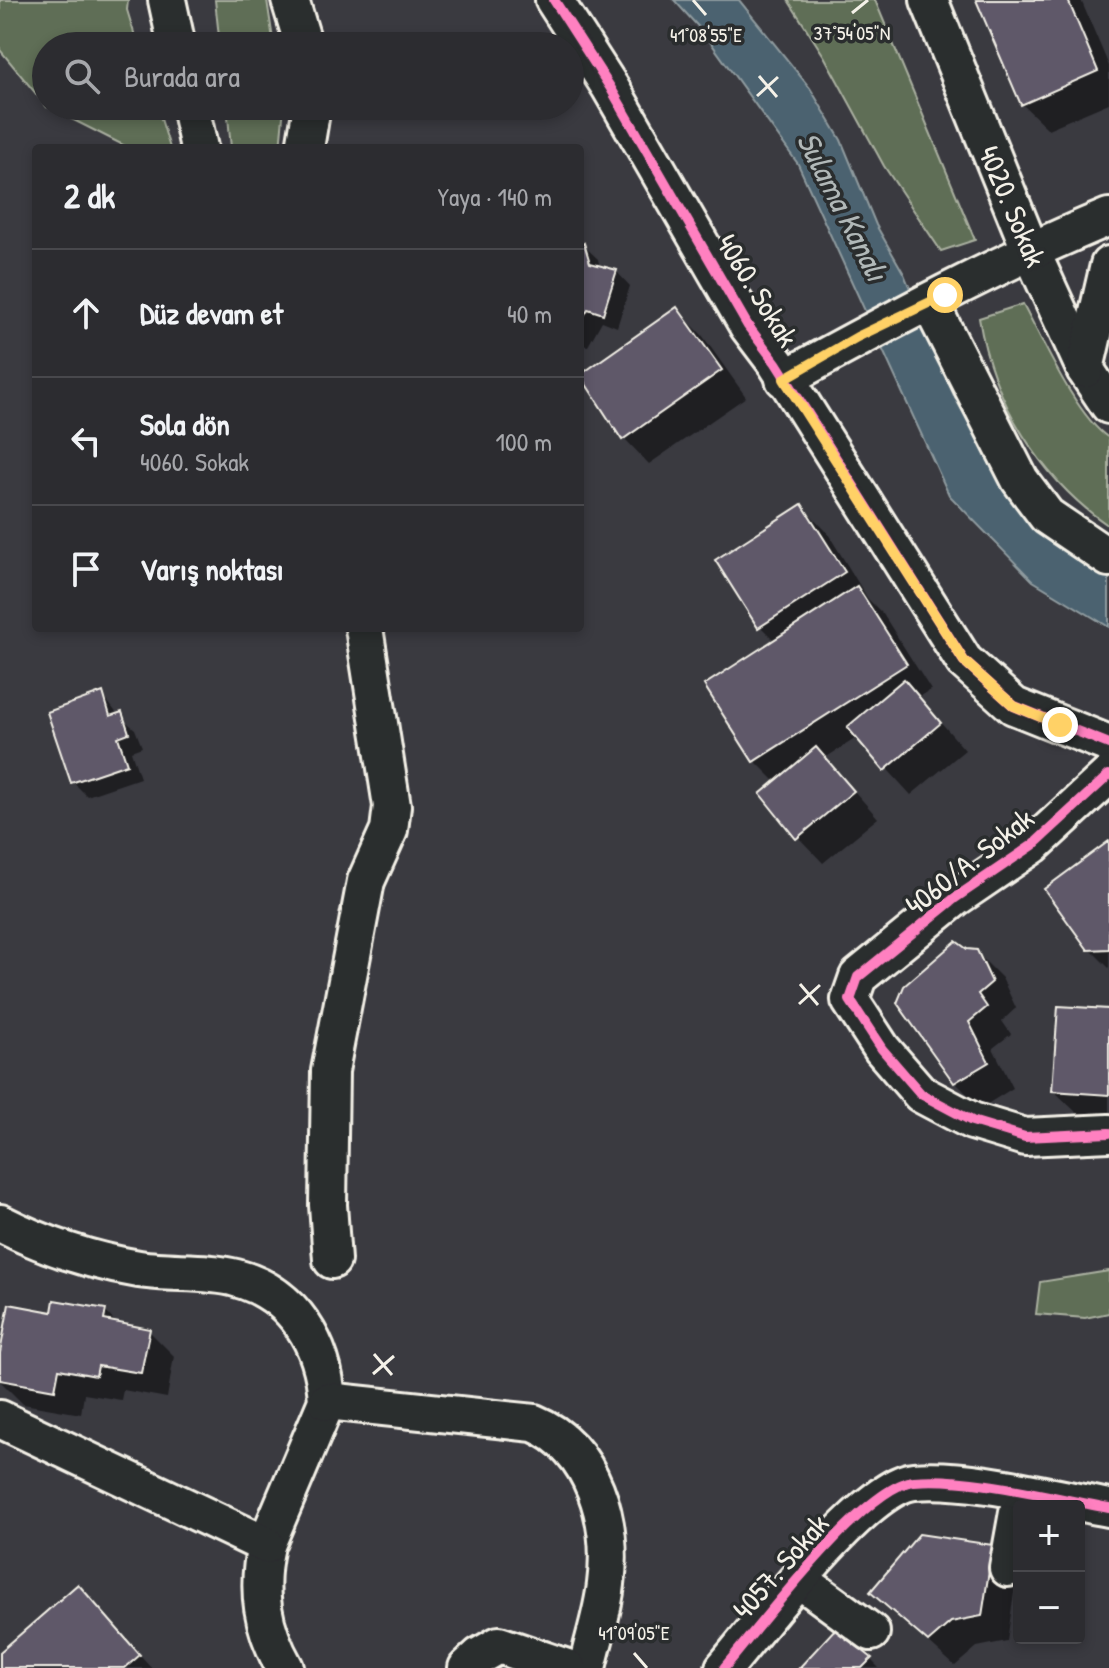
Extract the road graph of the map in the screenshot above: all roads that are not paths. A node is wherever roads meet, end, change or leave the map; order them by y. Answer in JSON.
{"nodes":[{"id":1,"x":167,"y":0,"type":"edge"},
{"id":2,"x":290,"y":0,"type":"edge"},
{"id":3,"x":554,"y":0,"type":"edge"},
{"id":4,"x":929,"y":0,"type":"edge"},
{"id":5,"x":174,"y":32,"type":"edge"},
{"id":6,"x":300,"y":32,"type":"edge"},
{"id":7,"x":575,"y":32,"type":"edge"},
{"id":8,"x":584,"y":47,"type":"edge"},
{"id":9,"x":193,"y":120,"type":"edge"},
{"id":10,"x":310,"y":120,"type":"edge"},
{"id":11,"x":198,"y":144,"type":"edge"},
{"id":12,"x":306,"y":144,"type":"edge"},
{"id":13,"x":1109,"y":217,"type":"edge"},
{"id":14,"x":1030,"y":249,"type":"junction"},
{"id":15,"x":1109,"y":265,"type":"edge"},
{"id":16,"x":928,"y":304,"type":"junction"},
{"id":17,"x":1085,"y":369,"type":"junction"},
{"id":18,"x":784,"y":379,"type":"junction"},
{"id":19,"x":1109,"y":405,"type":"edge"},
{"id":20,"x":1109,"y":558,"type":"edge"},
{"id":21,"x":365,"y":632,"type":"edge"},
{"id":22,"x":1109,"y":744,"type":"edge"},
{"id":23,"x":1109,"y":775,"type":"edge"},
{"id":24,"x":1109,"y":1133,"type":"edge"},
{"id":25,"x":0,"y":1223,"type":"edge"},
{"id":26,"x":332,"y":1260,"type":"dead end"},
{"id":27,"x":327,"y":1401,"type":"junction"},
{"id":28,"x":0,"y":1419,"type":"edge"},
{"id":29,"x":1014,"y":1500,"type":"edge"},
{"id":30,"x":1085,"y":1506,"type":"edge"},
{"id":31,"x":1109,"y":1508,"type":"edge"},
{"id":32,"x":1013,"y":1540,"type":"edge"},
{"id":33,"x":266,"y":1545,"type":"junction"},
{"id":34,"x":1008,"y":1568,"type":"dead end"},
{"id":35,"x":800,"y":1580,"type":"junction"},
{"id":36,"x":871,"y":1632,"type":"dead end"},
{"id":37,"x":285,"y":1668,"type":"edge"},
{"id":38,"x":467,"y":1668,"type":"edge"},
{"id":39,"x":567,"y":1668,"type":"edge"},
{"id":40,"x":587,"y":1668,"type":"edge"},
{"id":41,"x":724,"y":1668,"type":"edge"}],
"edges":[{"from":1,"to":5,"type":"street"},
{"from":2,"to":6,"type":"street"},
{"from":3,"to":7,"type":"street","name":"4060. Sokak"},
{"from":4,"to":14,"type":"street","name":"4020. Sokak"},
{"from":8,"to":18,"type":"street","name":"4060. Sokak"},
{"from":9,"to":11,"type":"street"},
{"from":10,"to":12,"type":"street"},
{"from":13,"to":14,"type":"street"},
{"from":14,"to":16,"type":"street"},
{"from":14,"to":17,"type":"street","name":"4020. Sokak"},
{"from":15,"to":17,"type":"street"},
{"from":16,"to":18,"type":"street"},
{"from":16,"to":20,"type":"street"},
{"from":17,"to":19,"type":"street","name":"4020. Sokak"},
{"from":18,"to":22,"type":"street","name":"4060. Sokak"},
{"from":21,"to":26,"type":"street"},
{"from":23,"to":24,"type":"street","name":"4060/A. Sokak"},
{"from":25,"to":27,"type":"street"},
{"from":27,"to":33,"type":"street"},
{"from":27,"to":40,"type":"street"},
{"from":28,"to":33,"type":"street"},
{"from":29,"to":35,"type":"street","name":"4057. Sokak"},
{"from":30,"to":31,"type":"street","name":"4057. Sokak"},
{"from":32,"to":34,"type":"street"},
{"from":33,"to":37,"type":"street"},
{"from":35,"to":36,"type":"street"},
{"from":35,"to":41,"type":"street","name":"4057. Sokak"},
{"from":38,"to":39,"type":"street"}]}
